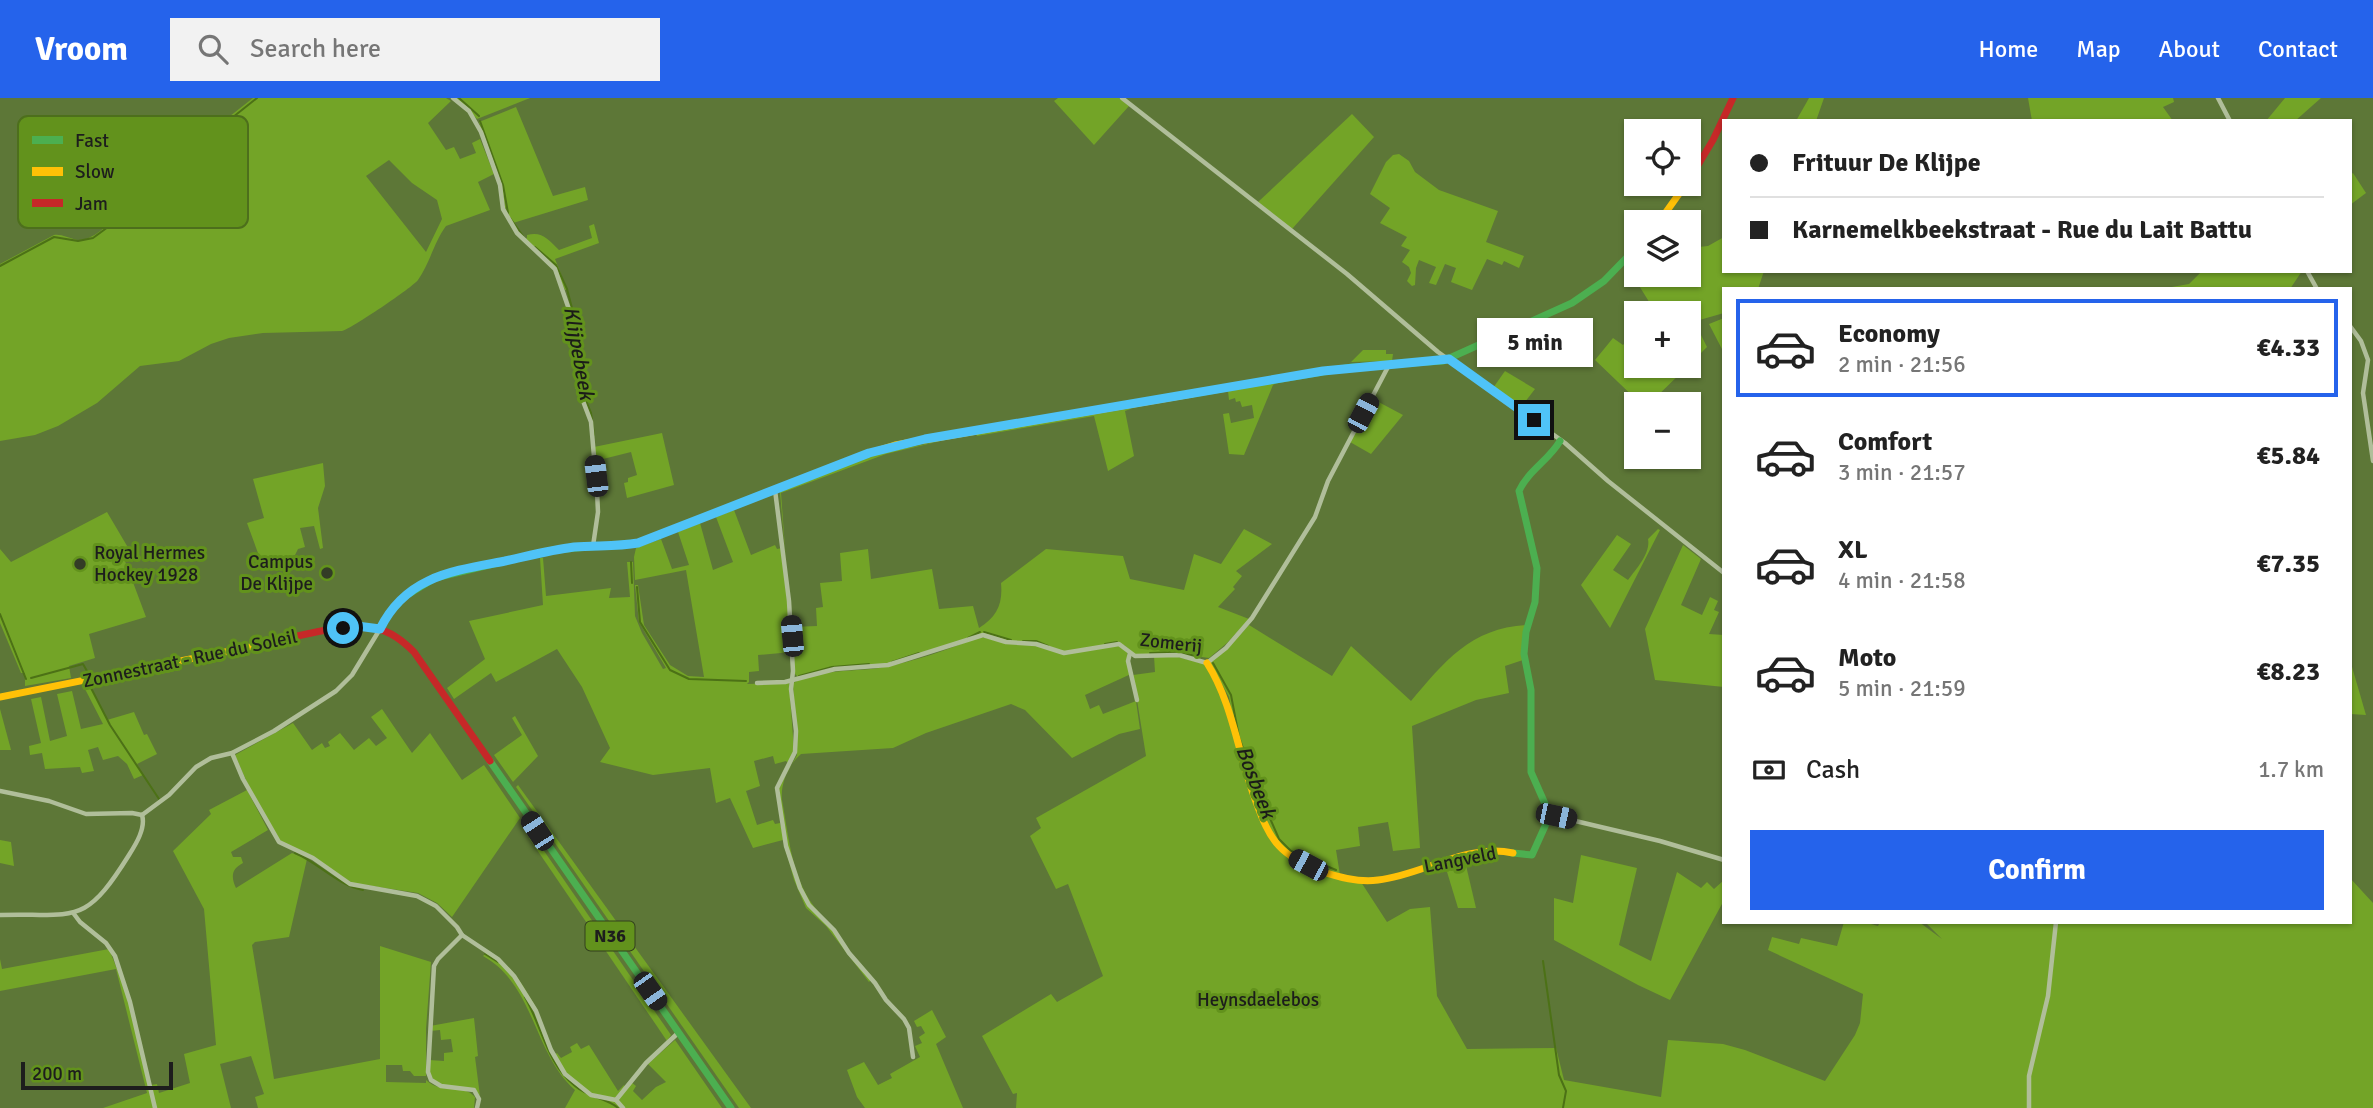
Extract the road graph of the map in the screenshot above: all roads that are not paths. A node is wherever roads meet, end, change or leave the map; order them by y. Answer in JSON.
{"nodes":[{"id":1,"x":453,"y":98,"type":"edge"},
{"id":2,"x":1122,"y":98,"type":"edge"},
{"id":3,"x":1733,"y":98,"type":"edge"},
{"id":4,"x":2218,"y":98,"type":"edge"},
{"id":5,"x":1723,"y":119,"type":"edge"},
{"id":6,"x":2229,"y":119,"type":"edge"},
{"id":7,"x":1722,"y":122,"type":"edge"},
{"id":8,"x":1701,"y":161,"type":"edge"},
{"id":9,"x":1624,"y":260,"type":"edge"},
{"id":10,"x":2352,"y":329,"type":"edge"},
{"id":11,"x":1449,"y":359,"type":"junction"},
{"id":12,"x":1390,"y":363,"type":"junction"},
{"id":13,"x":2370,"y":363,"type":"edge"},
{"id":14,"x":1560,"y":441,"type":"junction"},
{"id":15,"x":2373,"y":461,"type":"edge"},
{"id":16,"x":775,"y":490,"type":"junction"},
{"id":17,"x":593,"y":547,"type":"junction"},
{"id":18,"x":1722,"y":571,"type":"edge"},
{"id":19,"x":380,"y":629,"type":"junction"},
{"id":20,"x":1130,"y":653,"type":"junction"},
{"id":21,"x":1207,"y":663,"type":"junction"},
{"id":22,"x":793,"y":680,"type":"junction"},
{"id":23,"x":757,"y":683,"type":"dead end"},
{"id":24,"x":0,"y":697,"type":"edge"},
{"id":25,"x":1137,"y":700,"type":"dead end"},
{"id":26,"x":232,"y":753,"type":"junction"},
{"id":27,"x":0,"y":791,"type":"edge"},
{"id":28,"x":142,"y":815,"type":"junction"},
{"id":29,"x":1550,"y":815,"type":"junction"},
{"id":30,"x":1722,"y":859,"type":"edge"},
{"id":31,"x":74,"y":914,"type":"junction"},
{"id":32,"x":0,"y":915,"type":"edge"},
{"id":33,"x":2056,"y":924,"type":"edge"},
{"id":34,"x":462,"y":935,"type":"junction"},
{"id":35,"x":679,"y":1032,"type":"junction"},
{"id":36,"x":913,"y":1058,"type":"dead end"},
{"id":37,"x":616,"y":1100,"type":"junction"},
{"id":38,"x":155,"y":1108,"type":"edge"},
{"id":39,"x":477,"y":1108,"type":"edge"},
{"id":40,"x":623,"y":1108,"type":"edge"},
{"id":41,"x":731,"y":1108,"type":"edge"},
{"id":42,"x":2029,"y":1108,"type":"edge"}],
"edges":[{"from":1,"to":17,"type":"street"},
{"from":2,"to":11,"type":"street"},
{"from":3,"to":5,"type":"street"},
{"from":4,"to":6,"type":"street"},
{"from":7,"to":8,"type":"street"},
{"from":9,"to":11,"type":"street"},
{"from":10,"to":13,"type":"street"},
{"from":11,"to":12,"type":"street"},
{"from":11,"to":14,"type":"street"},
{"from":12,"to":16,"type":"street"},
{"from":12,"to":21,"type":"street","name":"Zomerij"},
{"from":13,"to":15,"type":"street"},
{"from":14,"to":18,"type":"street"},
{"from":14,"to":29,"type":"street"},
{"from":16,"to":17,"type":"street"},
{"from":16,"to":22,"type":"street"},
{"from":17,"to":19,"type":"street"},
{"from":19,"to":24,"type":"street","name":"Zonnestraat - Rue du Soleil","number":"N36"},
{"from":19,"to":26,"type":"street"},
{"from":19,"to":35,"type":"street","number":"N36"},
{"from":20,"to":21,"type":"street","name":"Zomerij"},
{"from":20,"to":22,"type":"street","name":"Zomerij"},
{"from":20,"to":25,"type":"street"},
{"from":21,"to":29,"type":"street","name":"Langveld"},
{"from":22,"to":23,"type":"street","name":"Zomerij"},
{"from":22,"to":36,"type":"street"},
{"from":26,"to":28,"type":"street"},
{"from":26,"to":34,"type":"street"},
{"from":27,"to":28,"type":"street"},
{"from":28,"to":31,"type":"street"},
{"from":29,"to":30,"type":"street"},
{"from":31,"to":32,"type":"street"},
{"from":31,"to":38,"type":"street"},
{"from":33,"to":42,"type":"street"},
{"from":34,"to":37,"type":"street"},
{"from":34,"to":39,"type":"street"},
{"from":35,"to":37,"type":"street"},
{"from":35,"to":41,"type":"street","number":"N36"},
{"from":37,"to":40,"type":"street"}]}
